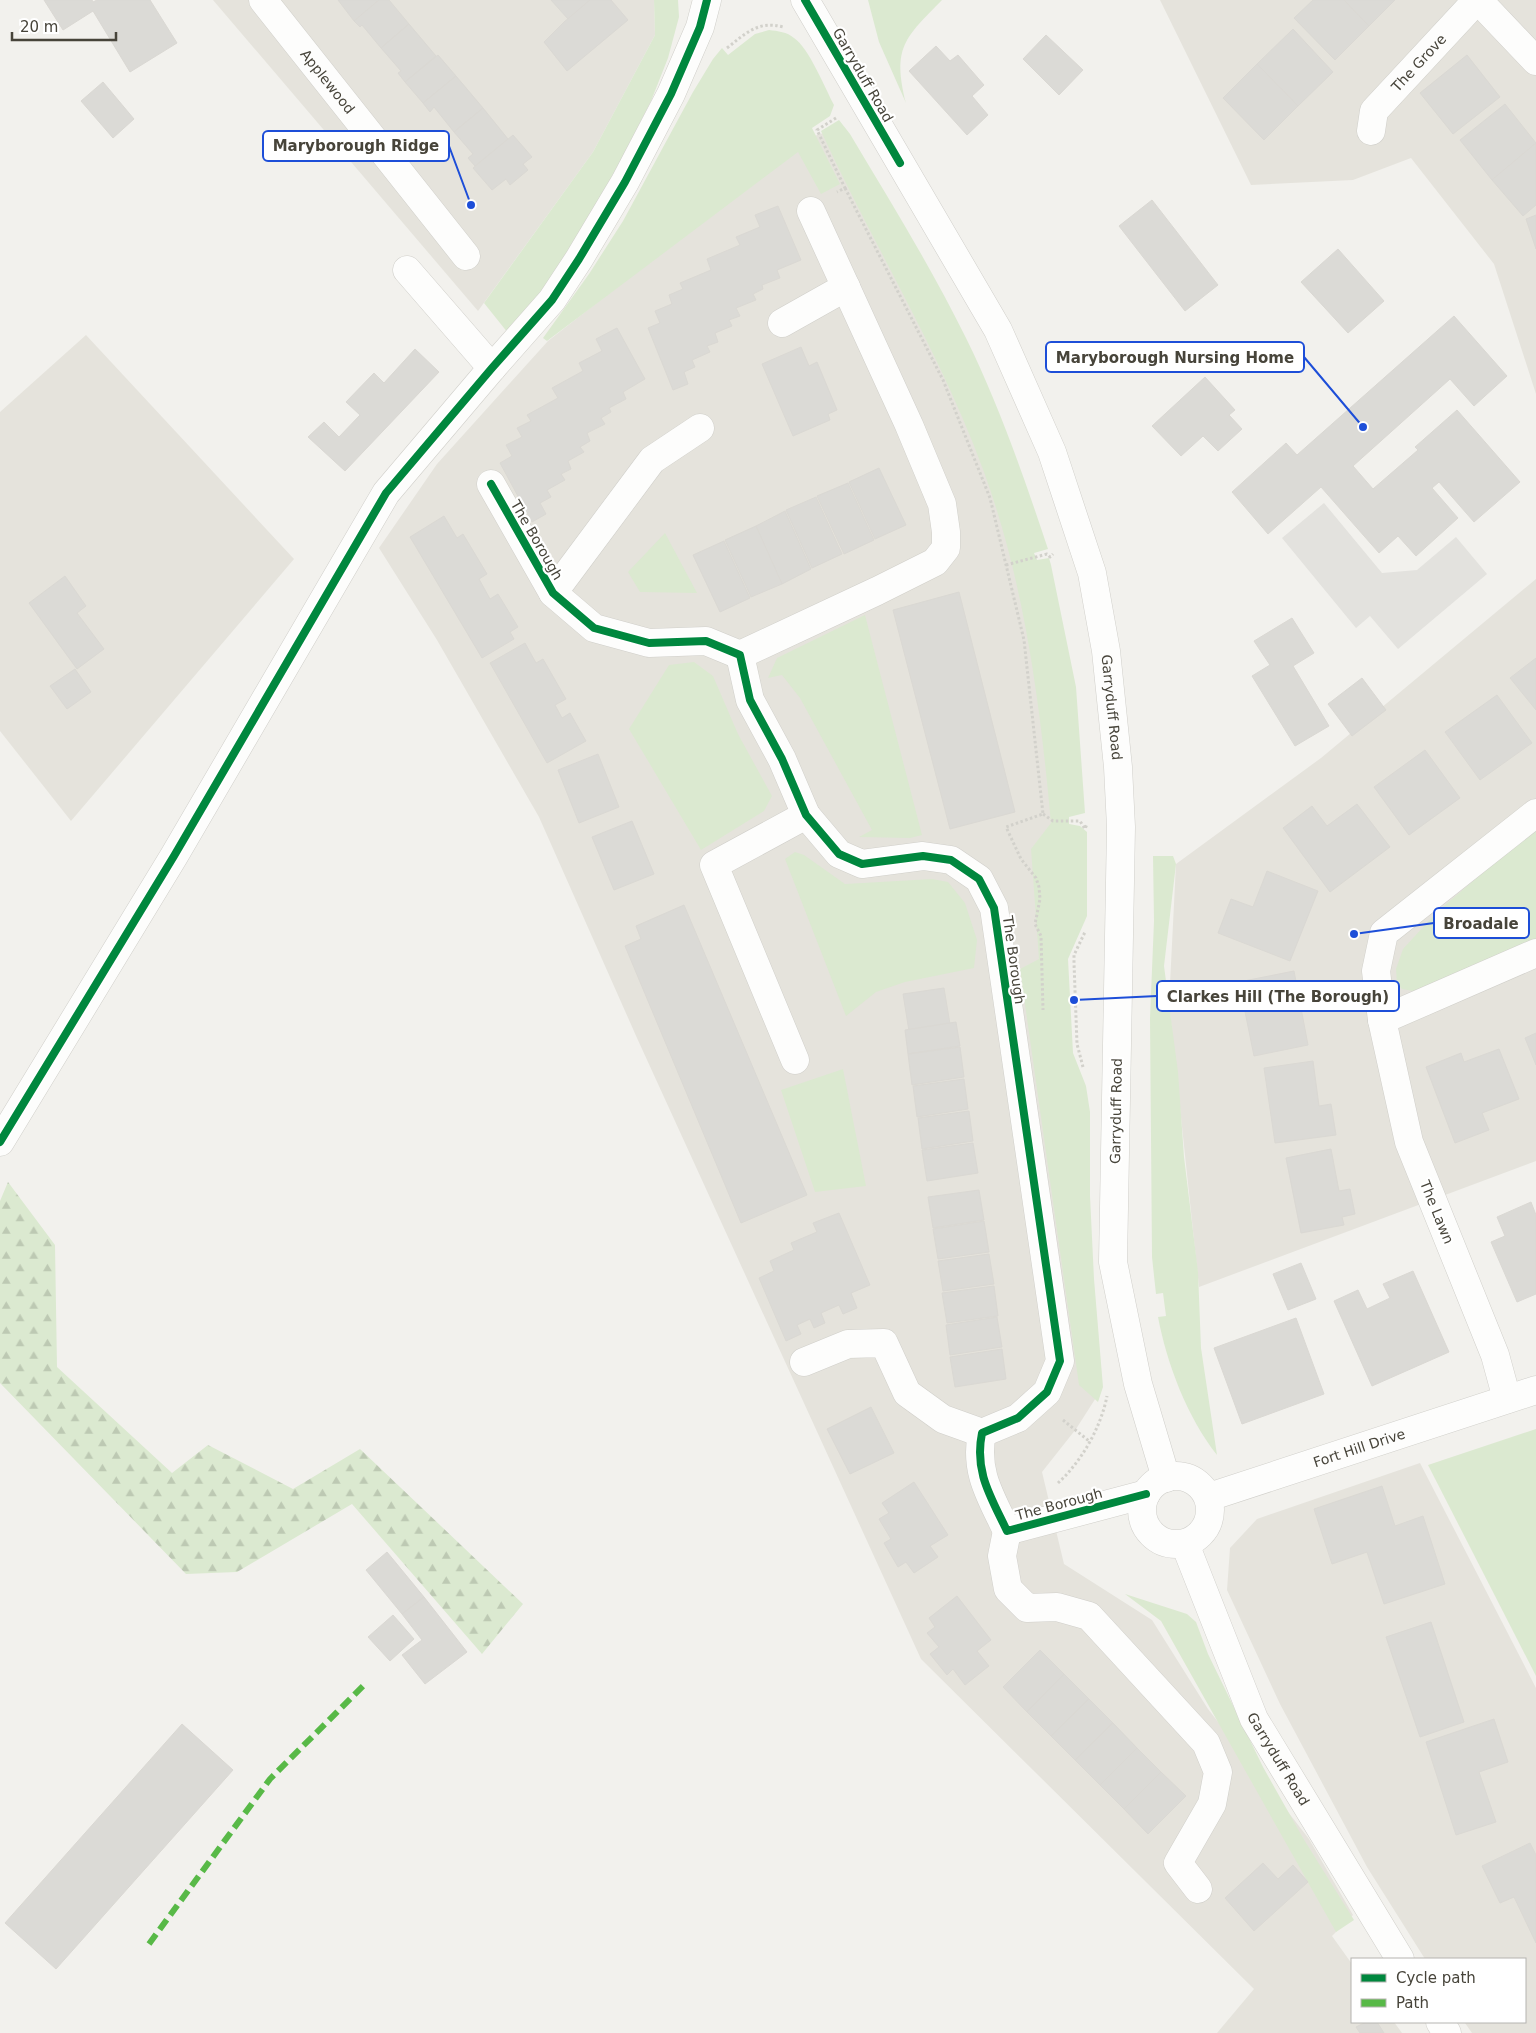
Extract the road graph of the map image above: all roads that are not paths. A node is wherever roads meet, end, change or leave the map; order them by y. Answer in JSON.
{"nodes":[{"id":1,"x":263,"y":0,"type":"edge"},
{"id":2,"x":707,"y":0,"type":"edge"},
{"id":3,"x":805,"y":0,"type":"edge"},
{"id":4,"x":1477,"y":0,"type":"edge"},
{"id":5,"x":1536,"y":60,"type":"edge"},
{"id":6,"x":1371,"y":131,"type":"dead end"},
{"id":7,"x":811,"y":211,"type":"dead end"},
{"id":8,"x":466,"y":256,"type":"dead end"},
{"id":9,"x":407,"y":270,"type":"dead end"},
{"id":10,"x":846,"y":287,"type":"junction"},
{"id":11,"x":782,"y":323,"type":"dead end"},
{"id":12,"x":492,"y":368,"type":"junction"},
{"id":13,"x":700,"y":428,"type":"dead end"},
{"id":14,"x":491,"y":484,"type":"dead end"},
{"id":15,"x":553,"y":593,"type":"junction"},
{"id":16,"x":740,"y":655,"type":"junction"},
{"id":17,"x":1536,"y":812,"type":"edge"},
{"id":18,"x":806,"y":815,"type":"junction"},
{"id":19,"x":1536,"y":953,"type":"edge"},
{"id":20,"x":1382,"y":1020,"type":"junction"},
{"id":21,"x":795,"y":1060,"type":"dead end"},
{"id":22,"x":0,"y":1142,"type":"edge"},
{"id":23,"x":804,"y":1362,"type":"dead end"},
{"id":24,"x":1536,"y":1390,"type":"edge"},
{"id":25,"x":1507,"y":1399,"type":"junction"},
{"id":26,"x":982,"y":1433,"type":"junction"},
{"id":27,"x":1156,"y":1486,"type":"junction"},
{"id":28,"x":1209,"y":1497,"type":"junction"},
{"id":29,"x":1008,"y":1531,"type":"junction"},
{"id":30,"x":1185,"y":1544,"type":"junction"},
{"id":31,"x":1198,"y":1889,"type":"dead end"},
{"id":32,"x":1399,"y":1958,"type":"edge"}],
"edges":[{"from":1,"to":8,"type":"street","name":"Applewood"},
{"from":2,"to":12,"type":"street"},
{"from":3,"to":27,"type":"street","name":"Garryduff Road"},
{"from":4,"to":5,"type":"street","name":"The Grove"},
{"from":4,"to":6,"type":"street","name":"The Grove"},
{"from":7,"to":10,"type":"street"},
{"from":9,"to":12,"type":"street"},
{"from":10,"to":11,"type":"street"},
{"from":10,"to":16,"type":"street"},
{"from":12,"to":22,"type":"street"},
{"from":13,"to":15,"type":"street"},
{"from":14,"to":15,"type":"street","name":"The Borough"},
{"from":15,"to":16,"type":"street","name":"The Borough"},
{"from":16,"to":18,"type":"street","name":"The Borough"},
{"from":17,"to":20,"type":"street","name":"The Lawn"},
{"from":18,"to":21,"type":"street"},
{"from":18,"to":26,"type":"street","name":"The Borough"},
{"from":19,"to":20,"type":"street"},
{"from":20,"to":25,"type":"street","name":"The Lawn"},
{"from":23,"to":26,"type":"street"},
{"from":24,"to":25,"type":"street","name":"Fort Hill Drive"},
{"from":25,"to":28,"type":"street","name":"Fort Hill Drive"},
{"from":26,"to":29,"type":"street","name":"The Borough"},
{"from":27,"to":28,"type":"street"},
{"from":27,"to":29,"type":"street","name":"The Borough"},
{"from":27,"to":30,"type":"street","name":"Garryduff Road"},
{"from":28,"to":30,"type":"street"},
{"from":29,"to":31,"type":"street","name":"The Borough"},
{"from":30,"to":32,"type":"street","name":"Garryduff Road"}]}
